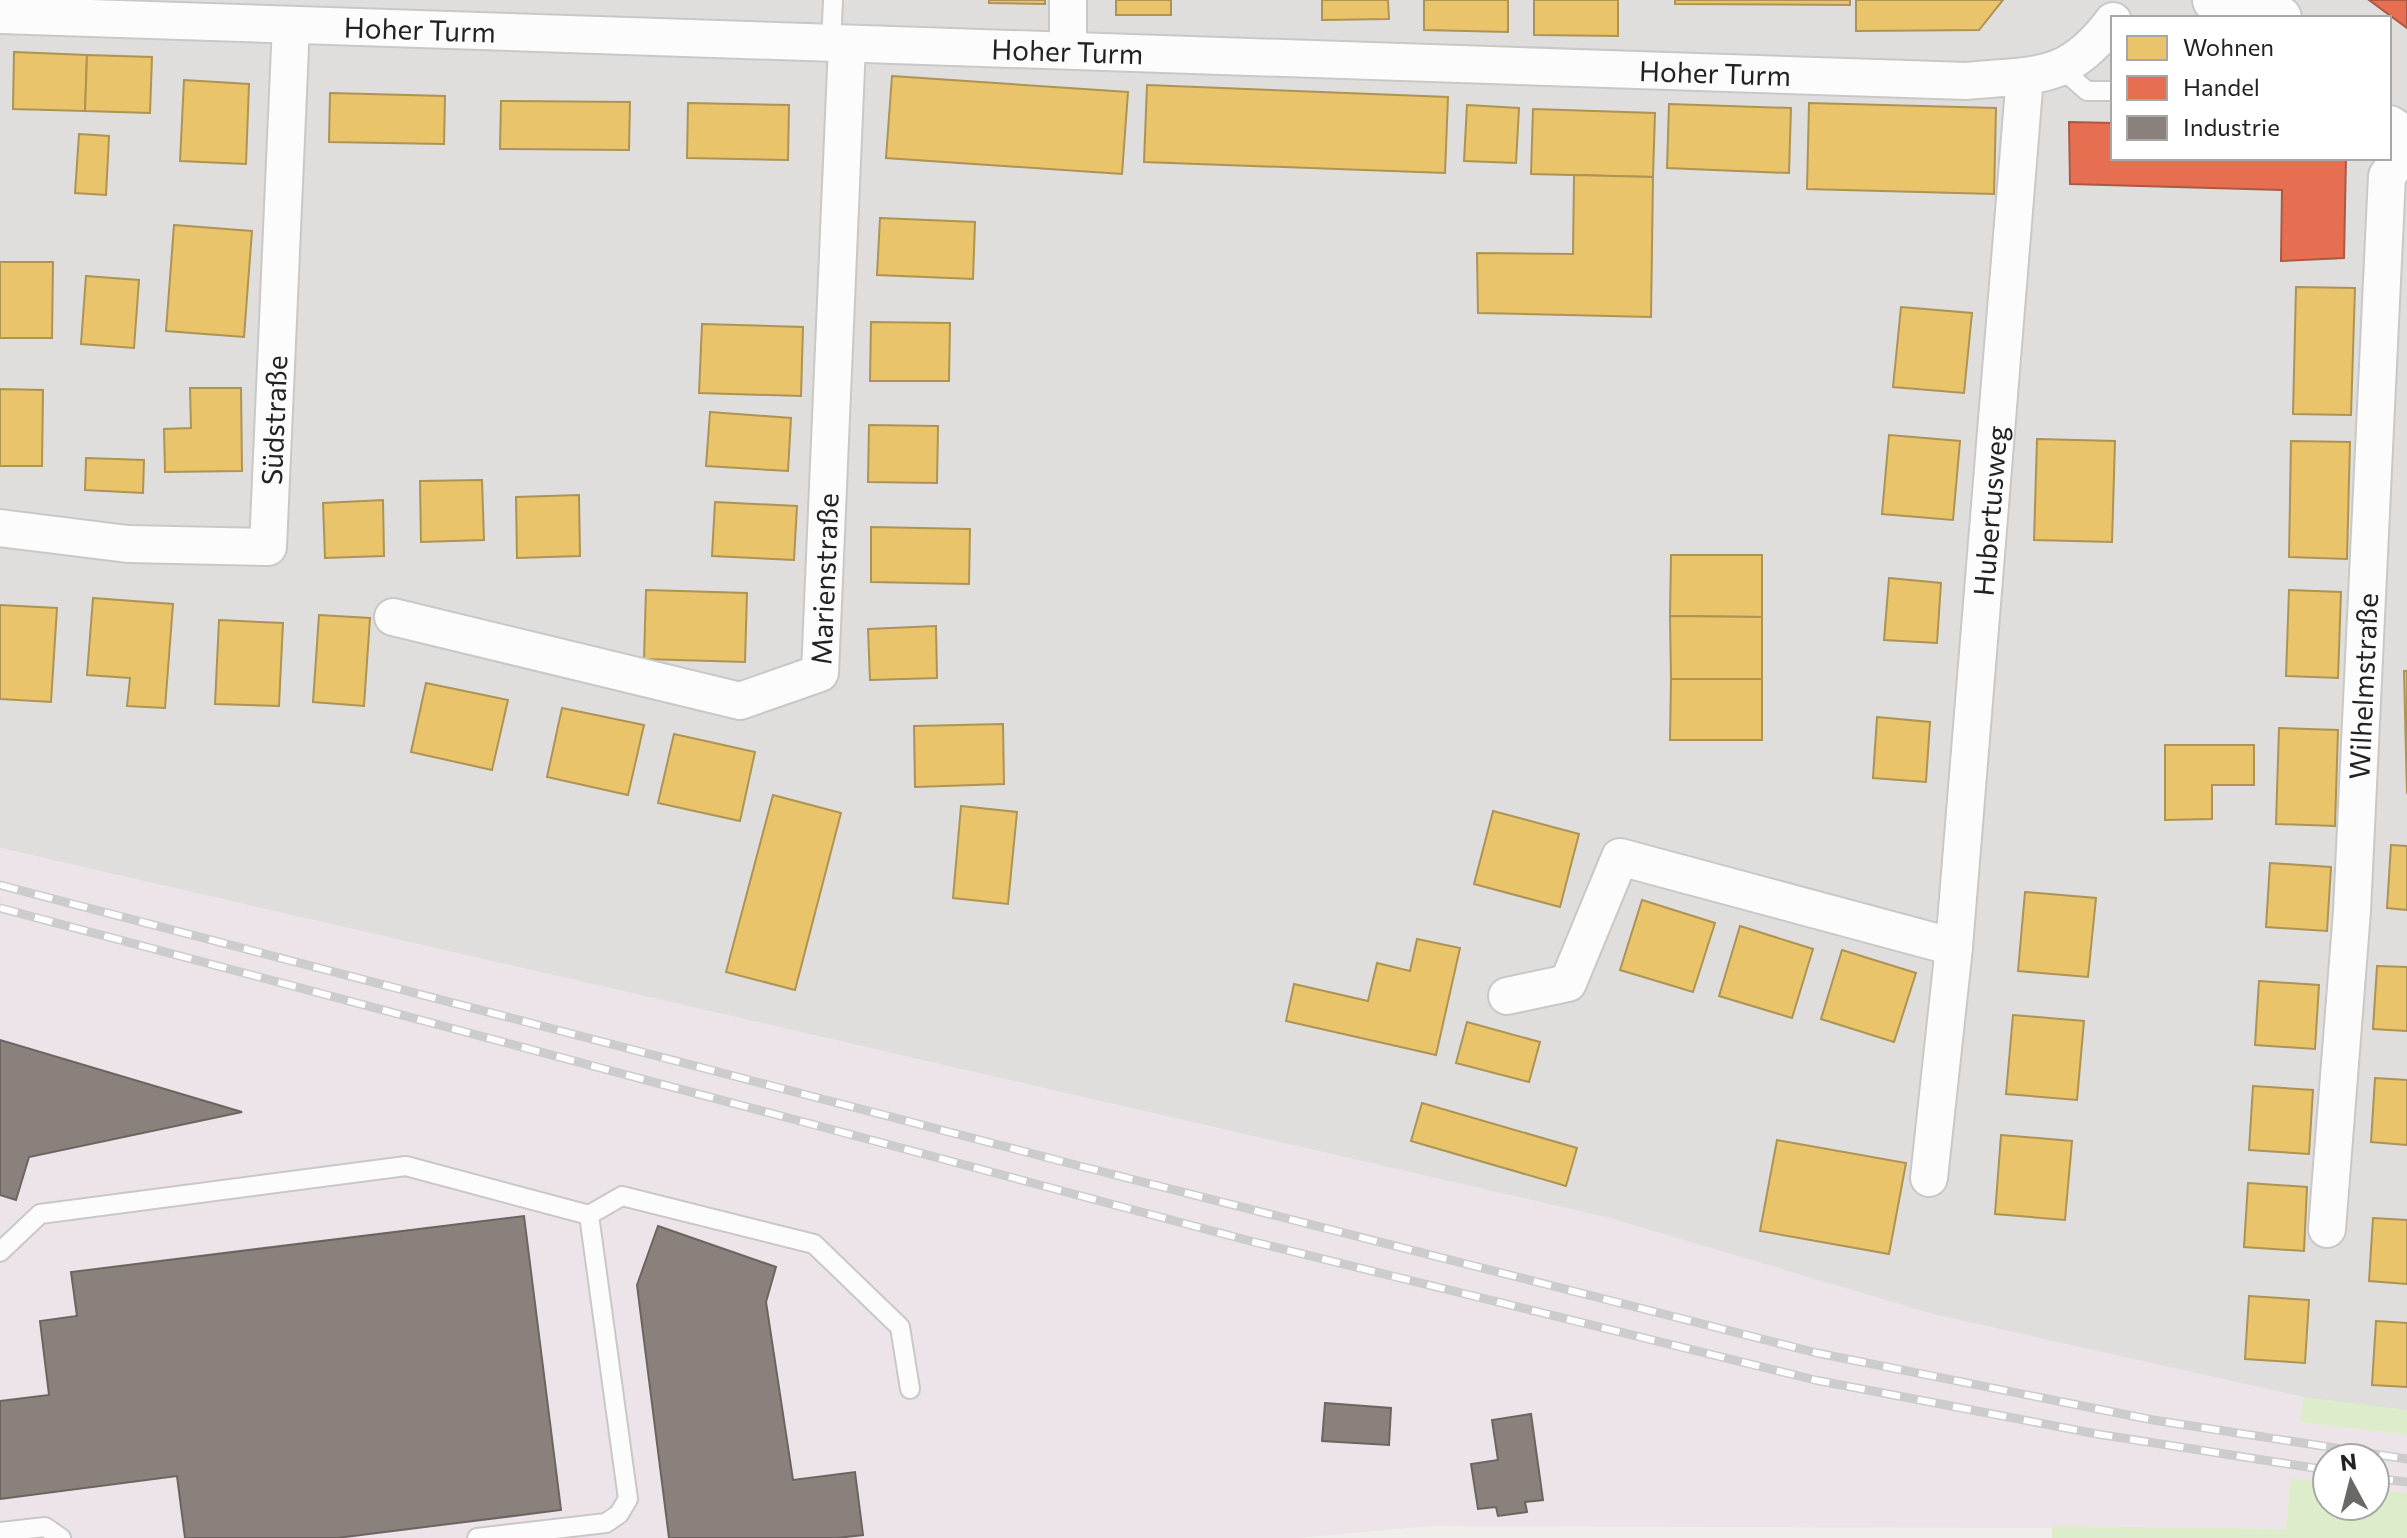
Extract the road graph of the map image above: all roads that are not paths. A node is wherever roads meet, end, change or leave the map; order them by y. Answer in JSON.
{"nodes":[{"id":1,"x":833,"y":0,"type":"edge"},
{"id":2,"x":1068,"y":0,"type":"edge"},
{"id":3,"x":2215,"y":0,"type":"edge"},
{"id":4,"x":2252,"y":0,"type":"edge"},
{"id":5,"x":131,"y":9,"type":"edge"},
{"id":6,"x":0,"y":15,"type":"edge"},
{"id":7,"x":2230,"y":16,"type":"edge"},
{"id":8,"x":2276,"y":16,"type":"edge"},
{"id":9,"x":2111,"y":23,"type":"edge"},
{"id":10,"x":291,"y":25,"type":"junction"},
{"id":11,"x":839,"y":45,"type":"junction"},
{"id":12,"x":1068,"y":49,"type":"junction"},
{"id":13,"x":2062,"y":69,"type":"junction"},
{"id":14,"x":2025,"y":76,"type":"junction"},
{"id":15,"x":2111,"y":91,"type":"edge"},
{"id":16,"x":2407,"y":149,"type":"edge"},
{"id":17,"x":0,"y":528,"type":"edge"},
{"id":18,"x":393,"y":617,"type":"dead end"},
{"id":19,"x":1954,"y":947,"type":"junction"},
{"id":20,"x":1507,"y":996,"type":"dead end"},
{"id":21,"x":1929,"y":1178,"type":"dead end"},
{"id":22,"x":589,"y":1215,"type":"junction"},
{"id":23,"x":2327,"y":1229,"type":"dead end"},
{"id":24,"x":0,"y":1252,"type":"edge"},
{"id":25,"x":910,"y":1389,"type":"dead end"},
{"id":26,"x":0,"y":1532,"type":"edge"},
{"id":27,"x":61,"y":1538,"type":"edge"},
{"id":28,"x":477,"y":1538,"type":"edge"}],
"edges":[{"from":1,"to":11,"type":"lane"},
{"from":2,"to":12,"type":"street"},
{"from":3,"to":7,"type":"street"},
{"from":4,"to":8,"type":"street"},
{"from":5,"to":6,"type":"street","name":"Hoher Turm"},
{"from":5,"to":10,"type":"street","name":"Hoher Turm"},
{"from":9,"to":13,"type":"street","name":"Hoher Turm"},
{"from":10,"to":11,"type":"street","name":"Hoher Turm"},
{"from":10,"to":17,"type":"street","name":"Südstraße"},
{"from":11,"to":12,"type":"street","name":"Hoher Turm"},
{"from":11,"to":18,"type":"street","name":"Marienstraße"},
{"from":12,"to":14,"type":"street","name":"Hoher Turm"},
{"from":13,"to":14,"type":"street","name":"Hoher Turm"},
{"from":13,"to":15,"type":"lane"},
{"from":14,"to":19,"type":"street","name":"Hubertusweg"},
{"from":16,"to":23,"type":"street","name":"Wilhelmstraße"},
{"from":19,"to":20,"type":"street"},
{"from":19,"to":21,"type":"street","name":"Hubertusweg"},
{"from":22,"to":24,"type":"lane"},
{"from":22,"to":25,"type":"lane"},
{"from":22,"to":28,"type":"lane"},
{"from":26,"to":27,"type":"lane"}]}
